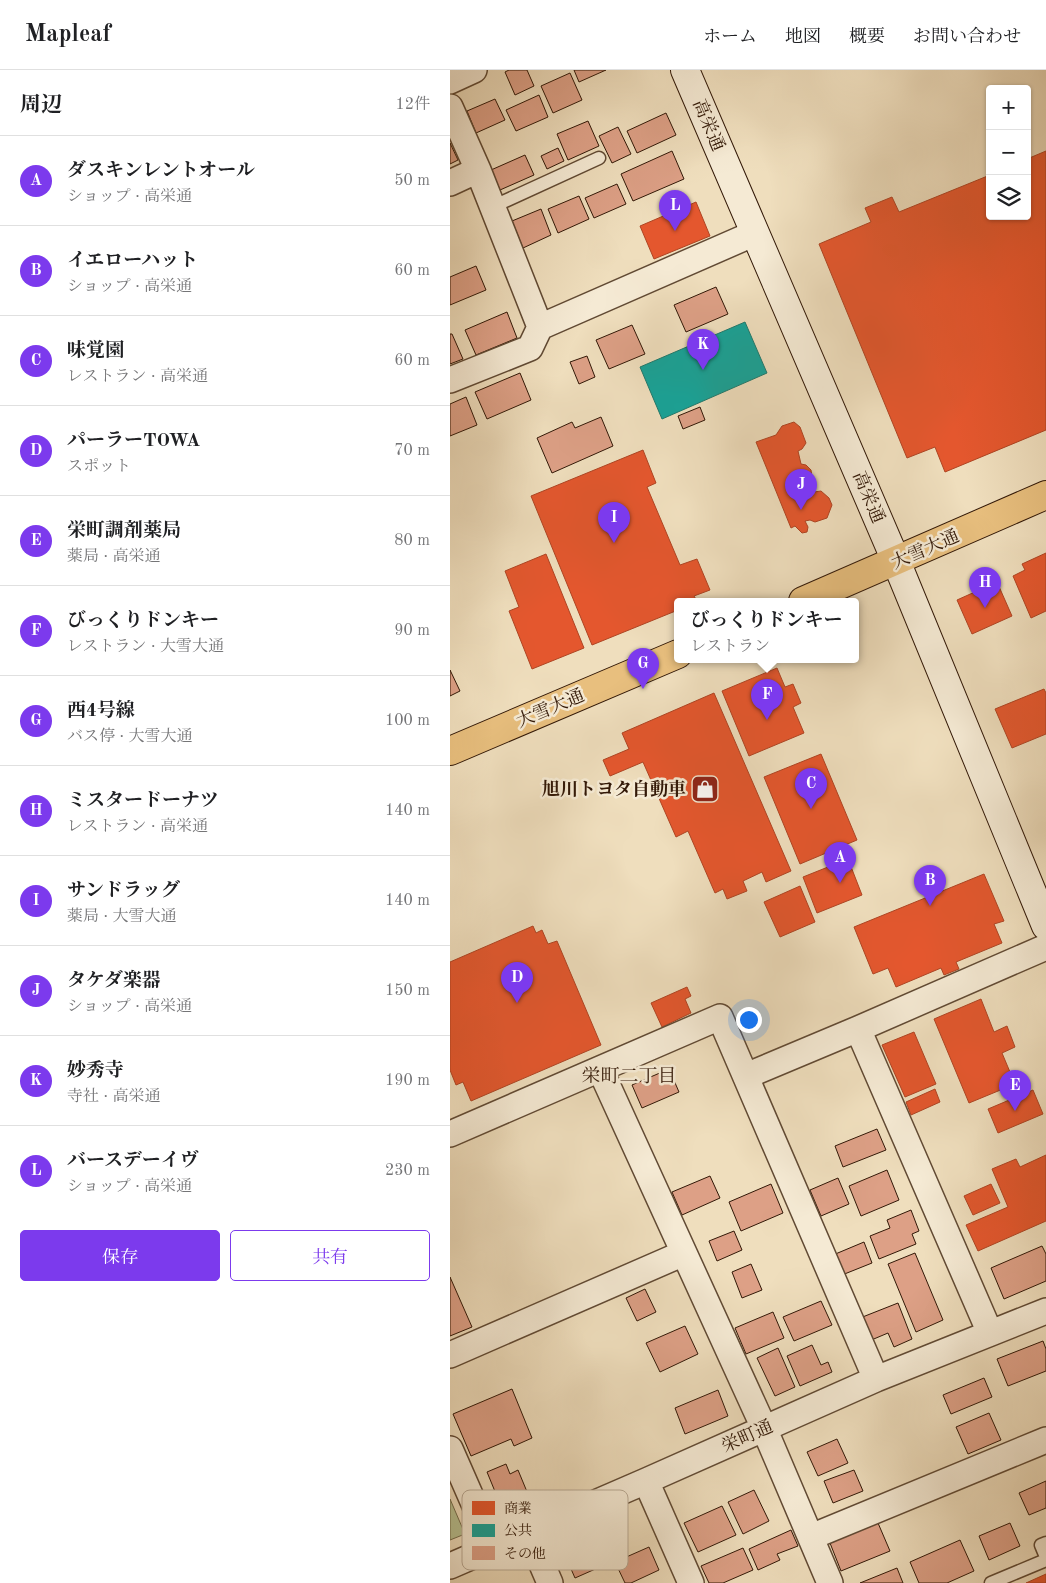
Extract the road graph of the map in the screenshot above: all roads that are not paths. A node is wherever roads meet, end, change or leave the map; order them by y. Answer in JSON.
{"nodes":[{"id":1,"x":474,"y":70,"type":"edge"},
{"id":2,"x":685,"y":70,"type":"edge"},
{"id":3,"x":450,"y":81,"type":"edge"},
{"id":4,"x":450,"y":107,"type":"edge"},
{"id":5,"x":598,"y":158,"type":"dead end"},
{"id":6,"x":478,"y":170,"type":"junction"},
{"id":7,"x":450,"y":182,"type":"edge"},
{"id":8,"x":492,"y":207,"type":"junction"},
{"id":9,"x":755,"y":233,"type":"junction"},
{"id":10,"x":540,"y":327,"type":"junction"},
{"id":11,"x":450,"y":380,"type":"edge"},
{"id":12,"x":1046,"y":495,"type":"edge"},
{"id":13,"x":896,"y":561,"type":"junction"},
{"id":14,"x":810,"y":598,"type":"edge"},
{"id":15,"x":674,"y":656,"type":"edge"},
{"id":16,"x":450,"y":751,"type":"edge"},
{"id":17,"x":1046,"y":926,"type":"edge"},
{"id":18,"x":1046,"y":947,"type":"edge"},
{"id":19,"x":858,"y":1029,"type":"junction"},
{"id":20,"x":600,"y":1069,"type":"junction"},
{"id":21,"x":746,"y":1076,"type":"junction"},
{"id":22,"x":450,"y":1134,"type":"edge"},
{"id":23,"x":684,"y":1253,"type":"junction"},
{"id":24,"x":1046,"y":1310,"type":"edge"},
{"id":25,"x":990,"y":1333,"type":"junction"},
{"id":26,"x":450,"y":1355,"type":"edge"},
{"id":27,"x":876,"y":1379,"type":"junction"},
{"id":28,"x":764,"y":1428,"type":"junction"},
{"id":29,"x":1046,"y":1440,"type":"edge"},
{"id":30,"x":450,"y":1448,"type":"edge"},
{"id":31,"x":646,"y":1481,"type":"junction"},
{"id":32,"x":468,"y":1490,"type":"edge"},
{"id":33,"x":625,"y":1490,"type":"edge"},
{"id":34,"x":811,"y":1537,"type":"junction"},
{"id":35,"x":1046,"y":1543,"type":"edge"},
{"id":36,"x":1046,"y":1558,"type":"edge"},
{"id":37,"x":462,"y":1561,"type":"edge"},
{"id":38,"x":450,"y":1566,"type":"edge"},
{"id":39,"x":544,"y":1570,"type":"edge"},
{"id":40,"x":550,"y":1583,"type":"edge"},
{"id":41,"x":691,"y":1583,"type":"edge"},
{"id":42,"x":830,"y":1583,"type":"edge"},
{"id":43,"x":992,"y":1583,"type":"edge"}],
"edges":[{"from":1,"to":3,"type":"street"},
{"from":2,"to":9,"type":"street","name":"高栄通"},
{"from":4,"to":6,"type":"street"},
{"from":5,"to":8,"type":"lane"},
{"from":6,"to":7,"type":"street"},
{"from":6,"to":8,"type":"street"},
{"from":8,"to":10,"type":"street"},
{"from":9,"to":10,"type":"street"},
{"from":9,"to":13,"type":"street","name":"高栄通"},
{"from":10,"to":11,"type":"street"},
{"from":12,"to":13,"type":"highway","name":"大雪大通"},
{"from":13,"to":14,"type":"highway","name":"大雪大通"},
{"from":13,"to":17,"type":"street","name":"高栄通"},
{"from":15,"to":16,"type":"highway","name":"大雪大通"},
{"from":18,"to":19,"type":"street"},
{"from":19,"to":21,"type":"street"},
{"from":19,"to":25,"type":"street"},
{"from":20,"to":21,"type":"street"},
{"from":20,"to":22,"type":"street"},
{"from":20,"to":23,"type":"street"},
{"from":21,"to":27,"type":"street"},
{"from":23,"to":26,"type":"street"},
{"from":23,"to":28,"type":"street"},
{"from":24,"to":25,"type":"street","name":"栄町通"},
{"from":25,"to":27,"type":"street","name":"栄町通"},
{"from":27,"to":28,"type":"street","name":"栄町通"},
{"from":28,"to":31,"type":"street","name":"栄町通"},
{"from":28,"to":34,"type":"street"},
{"from":29,"to":34,"type":"street"},
{"from":30,"to":32,"type":"street"},
{"from":31,"to":33,"type":"street","name":"栄町通"},
{"from":31,"to":41,"type":"street"},
{"from":34,"to":42,"type":"street"},
{"from":35,"to":36,"type":"lane"},
{"from":36,"to":43,"type":"lane"},
{"from":37,"to":38,"type":"street","name":"栄町通"},
{"from":39,"to":40,"type":"street"}]}
